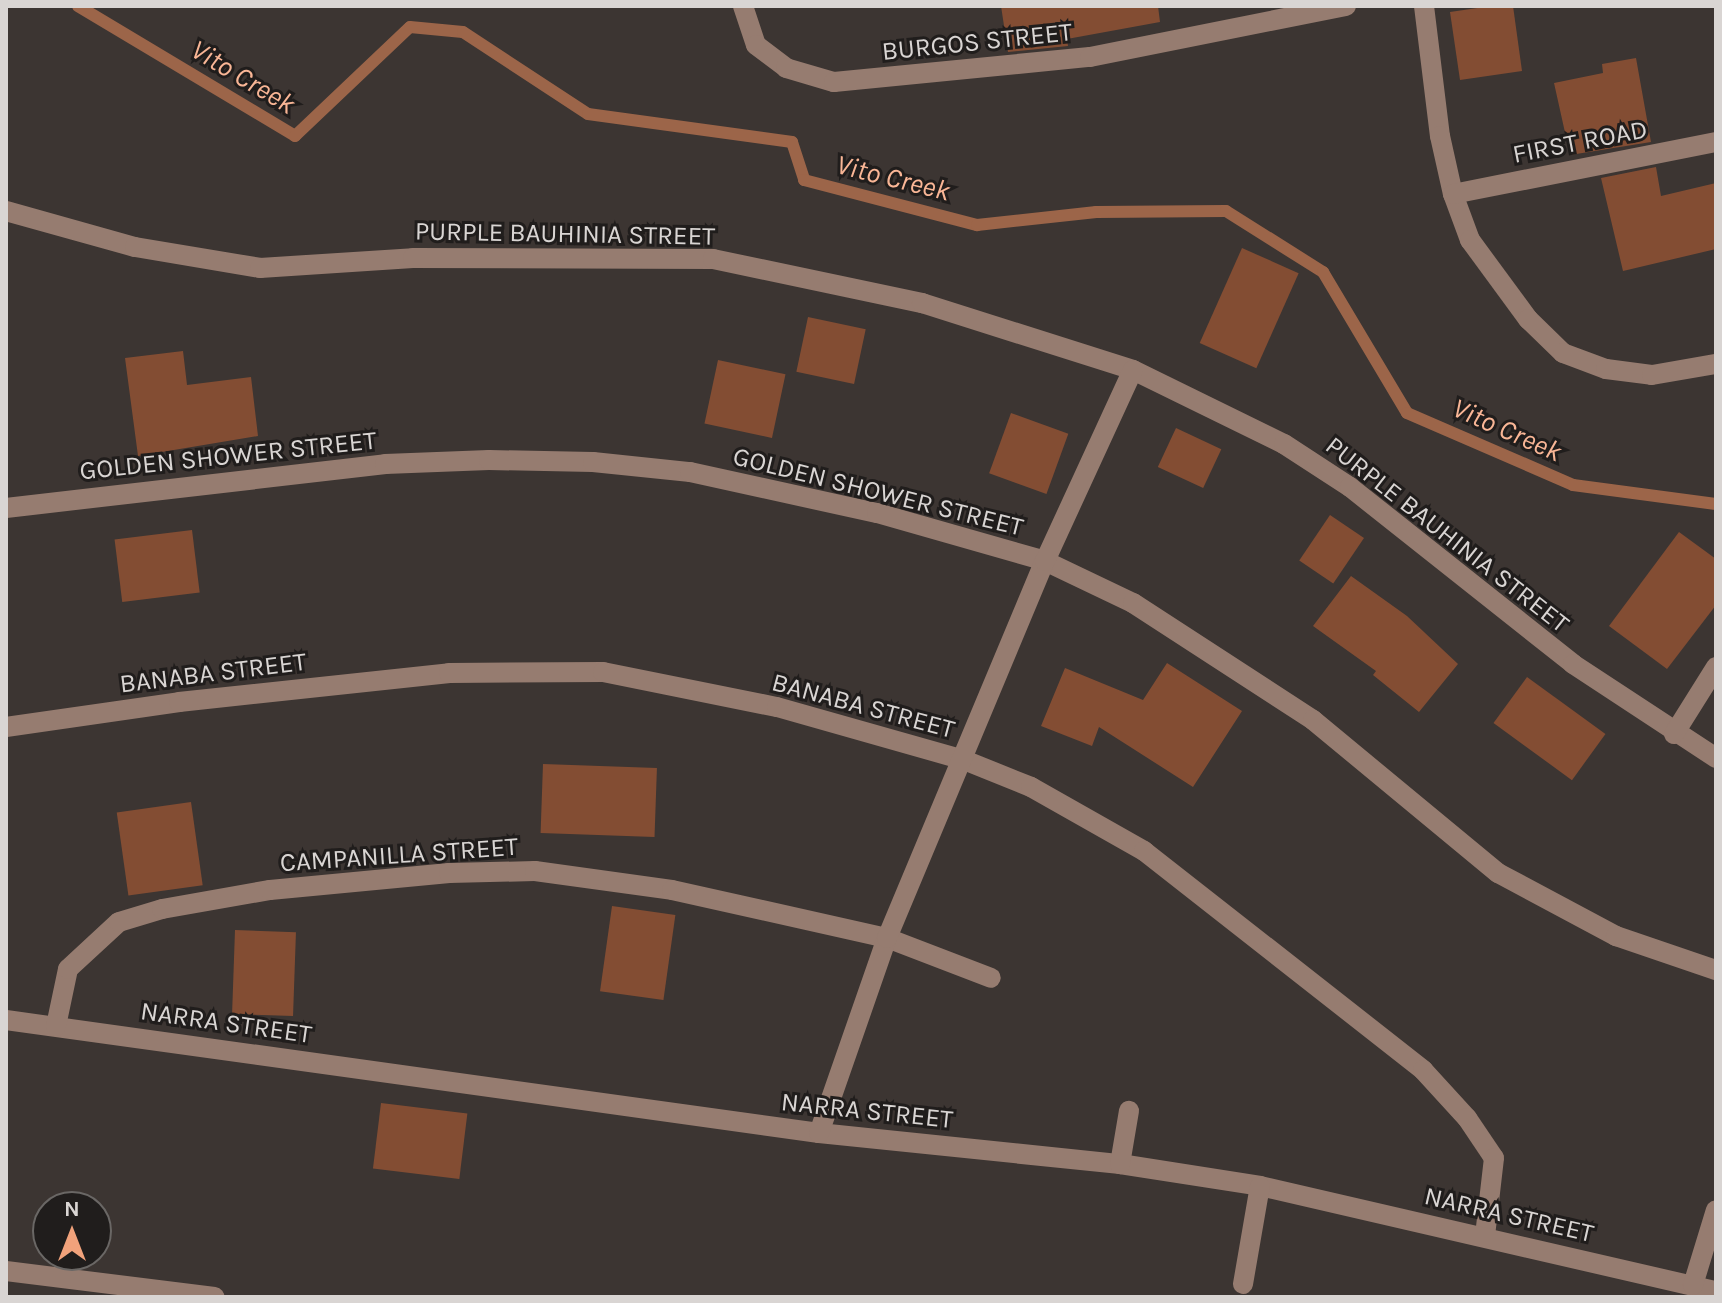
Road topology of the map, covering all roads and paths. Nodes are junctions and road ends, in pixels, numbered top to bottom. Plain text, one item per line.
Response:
1 (743, 6) edge
2 (1346, 6) edge
3 (1424, 6) edge
4 (1716, 142) edge
5 (1453, 194) junction
6 (6, 211) edge
7 (1716, 364) edge
8 (1133, 370) junction
9 (6, 508) edge
10 (1045, 561) junction
11 (1716, 667) edge
12 (6, 727) edge
13 (1674, 734) junction
14 (1716, 758) edge
15 (964, 760) junction
16 (887, 938) junction
17 (1716, 970) edge
18 (991, 978) dead end
19 (6, 1020) edge
20 (56, 1026) junction
21 (1129, 1111) dead end
22 (819, 1133) junction
23 (1120, 1164) junction
24 (1260, 1186) junction
25 (1716, 1210) edge
26 (1485, 1236) junction
27 (6, 1271) edge
28 (1243, 1284) dead end
29 (1693, 1285) junction
30 (1716, 1291) edge
31 (214, 1297) edge

1 - 2 street, BURGOS STREET
3 - 5 street
4 - 5 street, FIRST ROAD
5 - 7 street
6 - 8 street, PURPLE BAUHINIA STREET
8 - 10 street
8 - 13 street, PURPLE BAUHINIA STREET
9 - 10 street, GOLDEN SHOWER STREET
10 - 15 street
10 - 17 street, GOLDEN SHOWER STREET
11 - 13 street
12 - 15 street, BANABA STREET
13 - 14 street, PURPLE BAUHINIA STREET
15 - 16 street
15 - 26 street, BANABA STREET
16 - 18 street, CAMPANILLA STREET
16 - 20 street, CAMPANILLA STREET
16 - 22 street
19 - 20 street, NARRA STREET
20 - 22 street, NARRA STREET
21 - 23 street
22 - 23 street, NARRA STREET
23 - 24 street, NARRA STREET
24 - 26 street, NARRA STREET
24 - 28 street
25 - 29 street
26 - 29 street, NARRA STREET
27 - 31 street
29 - 30 street, NARRA STREET

